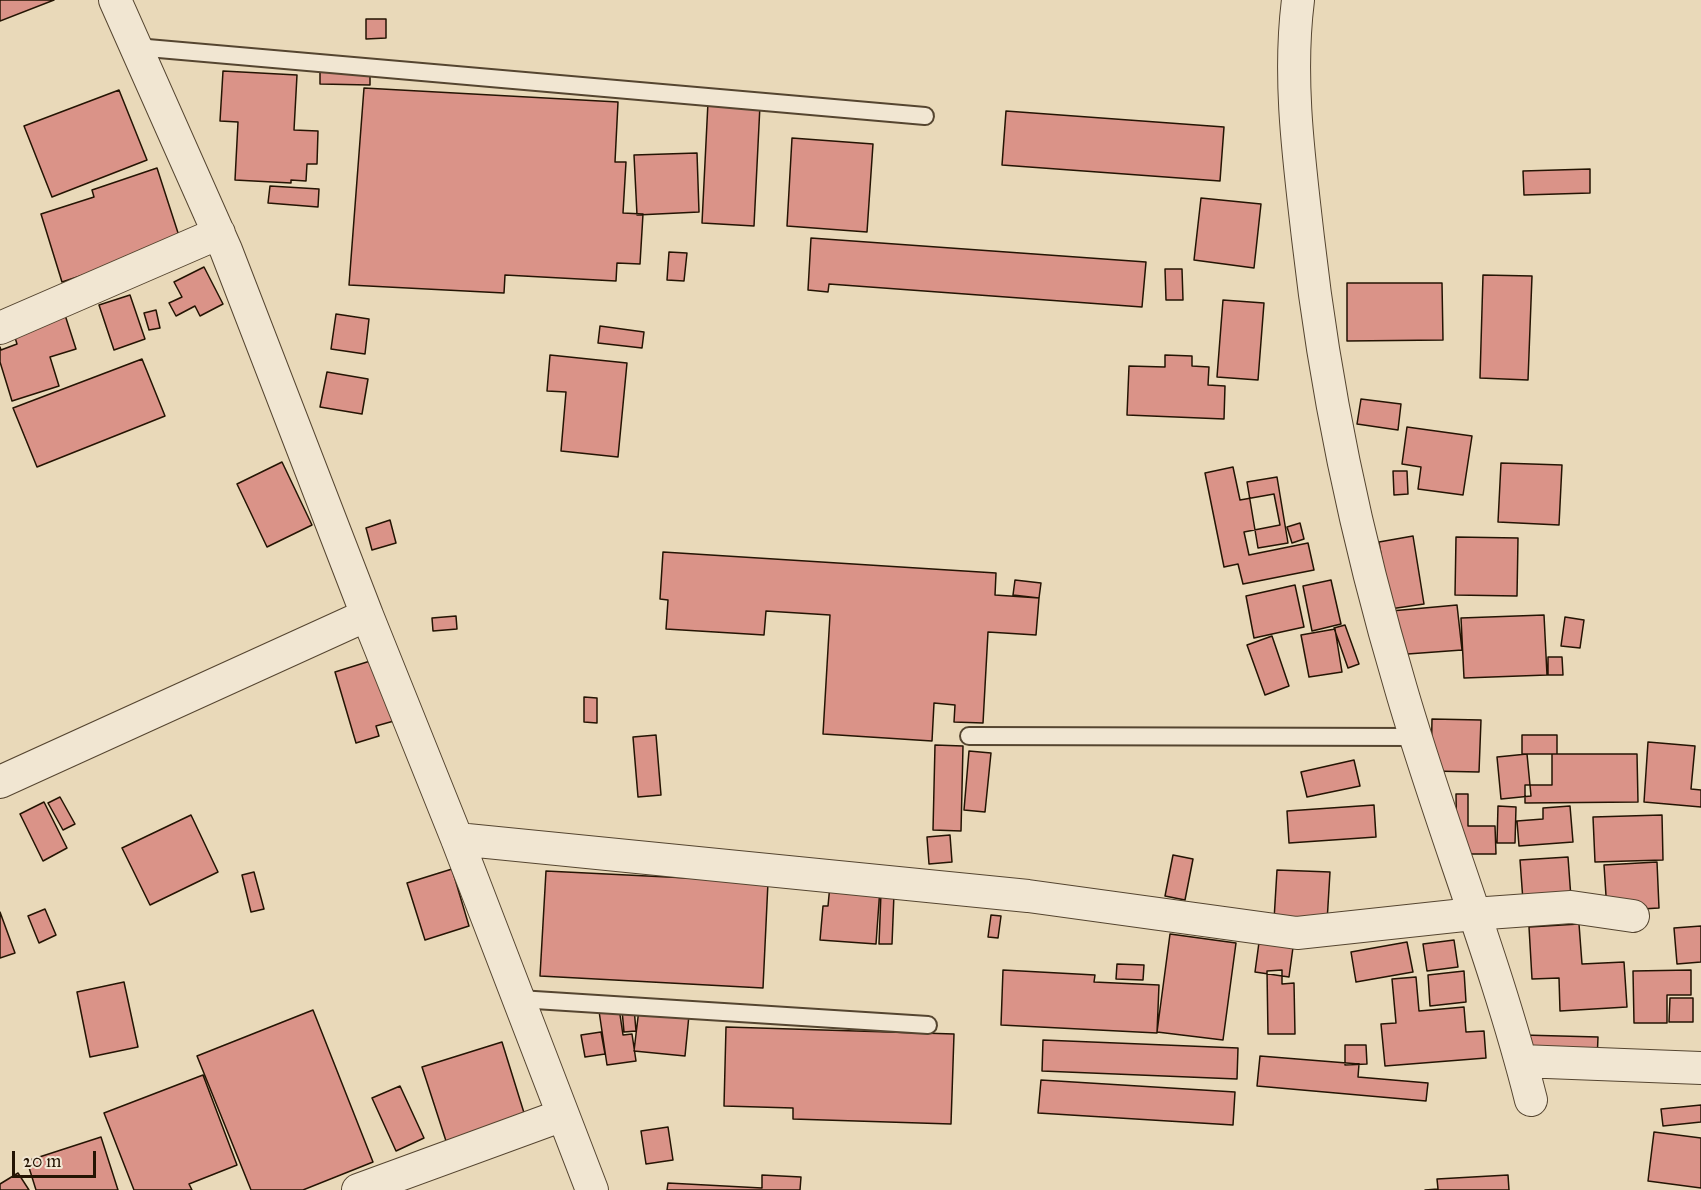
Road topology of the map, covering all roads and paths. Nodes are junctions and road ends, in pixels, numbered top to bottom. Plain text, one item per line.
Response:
1 (115, 0) edge
2 (1298, 0) edge
3 (136, 47) junction
4 (925, 116) dead end
5 (219, 232) junction
6 (0, 328) edge
7 (367, 615) junction
8 (969, 736) dead end
9 (1416, 737) junction
10 (0, 782) edge
11 (457, 839) junction
12 (1473, 914) junction
13 (1634, 916) dead end
14 (519, 999) junction
15 (928, 1025) dead end
16 (1521, 1061) junction
17 (1701, 1068) edge
18 (1531, 1101) dead end
19 (563, 1115) junction
20 (358, 1190) edge
21 (592, 1190) edge

1 - 3 street
2 - 9 street
3 - 4 lane
3 - 5 street
5 - 6 street
5 - 7 street
7 - 10 street
7 - 11 street
8 - 9 lane
9 - 12 street
11 - 12 street
11 - 14 street
12 - 13 street
12 - 16 street
14 - 15 lane
14 - 19 street
16 - 17 street
16 - 18 street
19 - 20 street
19 - 21 street

